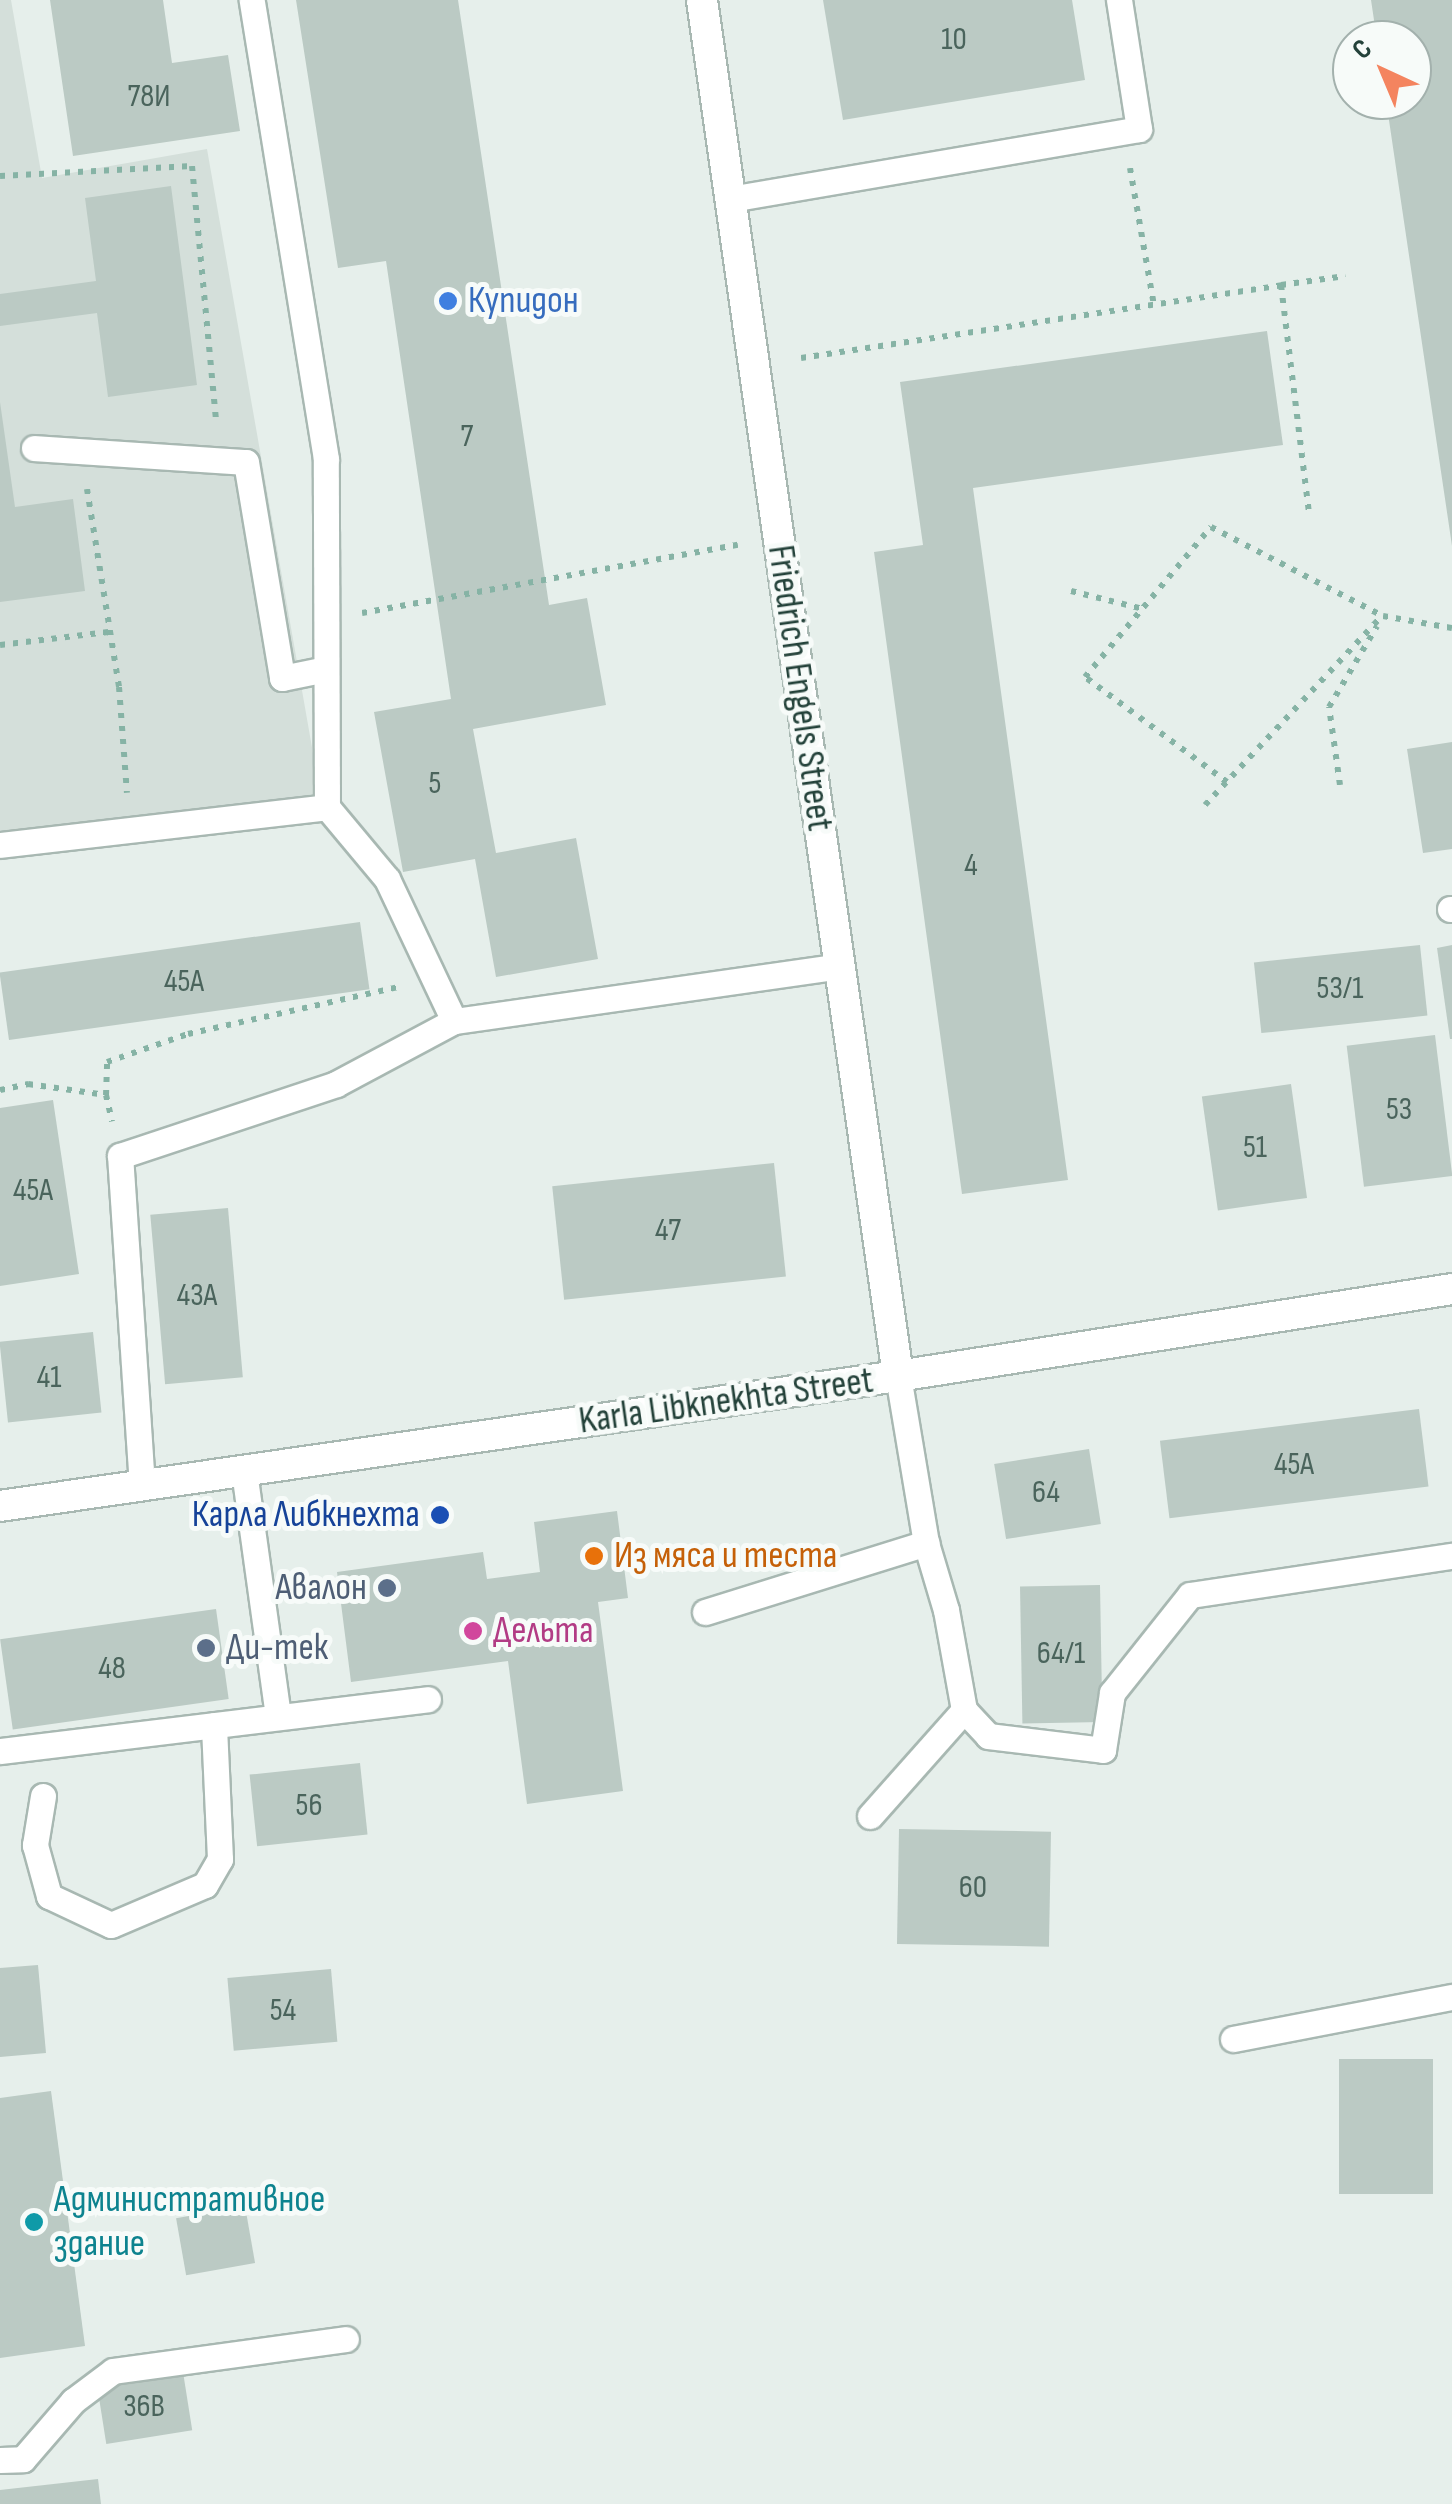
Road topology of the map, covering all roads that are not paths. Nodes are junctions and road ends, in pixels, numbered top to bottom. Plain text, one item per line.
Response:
1 (252, 0) edge
2 (702, 0) edge
3 (1119, 0) edge
4 (730, 199) junction
5 (34, 448) dead end
6 (326, 669) junction
7 (327, 808) junction
8 (0, 845) edge
9 (840, 966) junction
10 (454, 1021) junction
11 (1452, 1290) edge
12 (898, 1376) junction
13 (244, 1471) junction
14 (142, 1486) junction
15 (0, 1506) edge
16 (926, 1543) junction
17 (1452, 1556) edge
18 (704, 1612) dead end
19 (428, 1699) dead end
20 (964, 1710) junction
21 (278, 1717) junction
22 (214, 1725) junction
23 (0, 1751) edge
24 (43, 1796) dead end
25 (870, 1816) dead end
26 (1452, 1997) edge
27 (1232, 2039) dead end
28 (346, 2339) dead end
29 (0, 2460) edge

1 - 6 lane
2 - 4 main road, Friedrich Engels Street
3 - 4 lane
4 - 9 main road, Friedrich Engels Street
5 - 6 lane
6 - 7 lane
7 - 8 lane
7 - 10 lane
9 - 10 lane
9 - 12 main road, Friedrich Engels Street
10 - 14 lane
11 - 12 main road, Karla Libknekhta Street
12 - 13 main road, Karla Libknekhta Street
12 - 16 lane
13 - 14 main road, Karla Libknekhta Street
13 - 21 lane
14 - 15 main road, Karla Libknekhta Street
16 - 18 lane
16 - 20 lane
17 - 20 lane
19 - 21 lane
20 - 25 lane
21 - 22 lane
22 - 23 lane
22 - 24 lane
26 - 27 lane
28 - 29 lane

